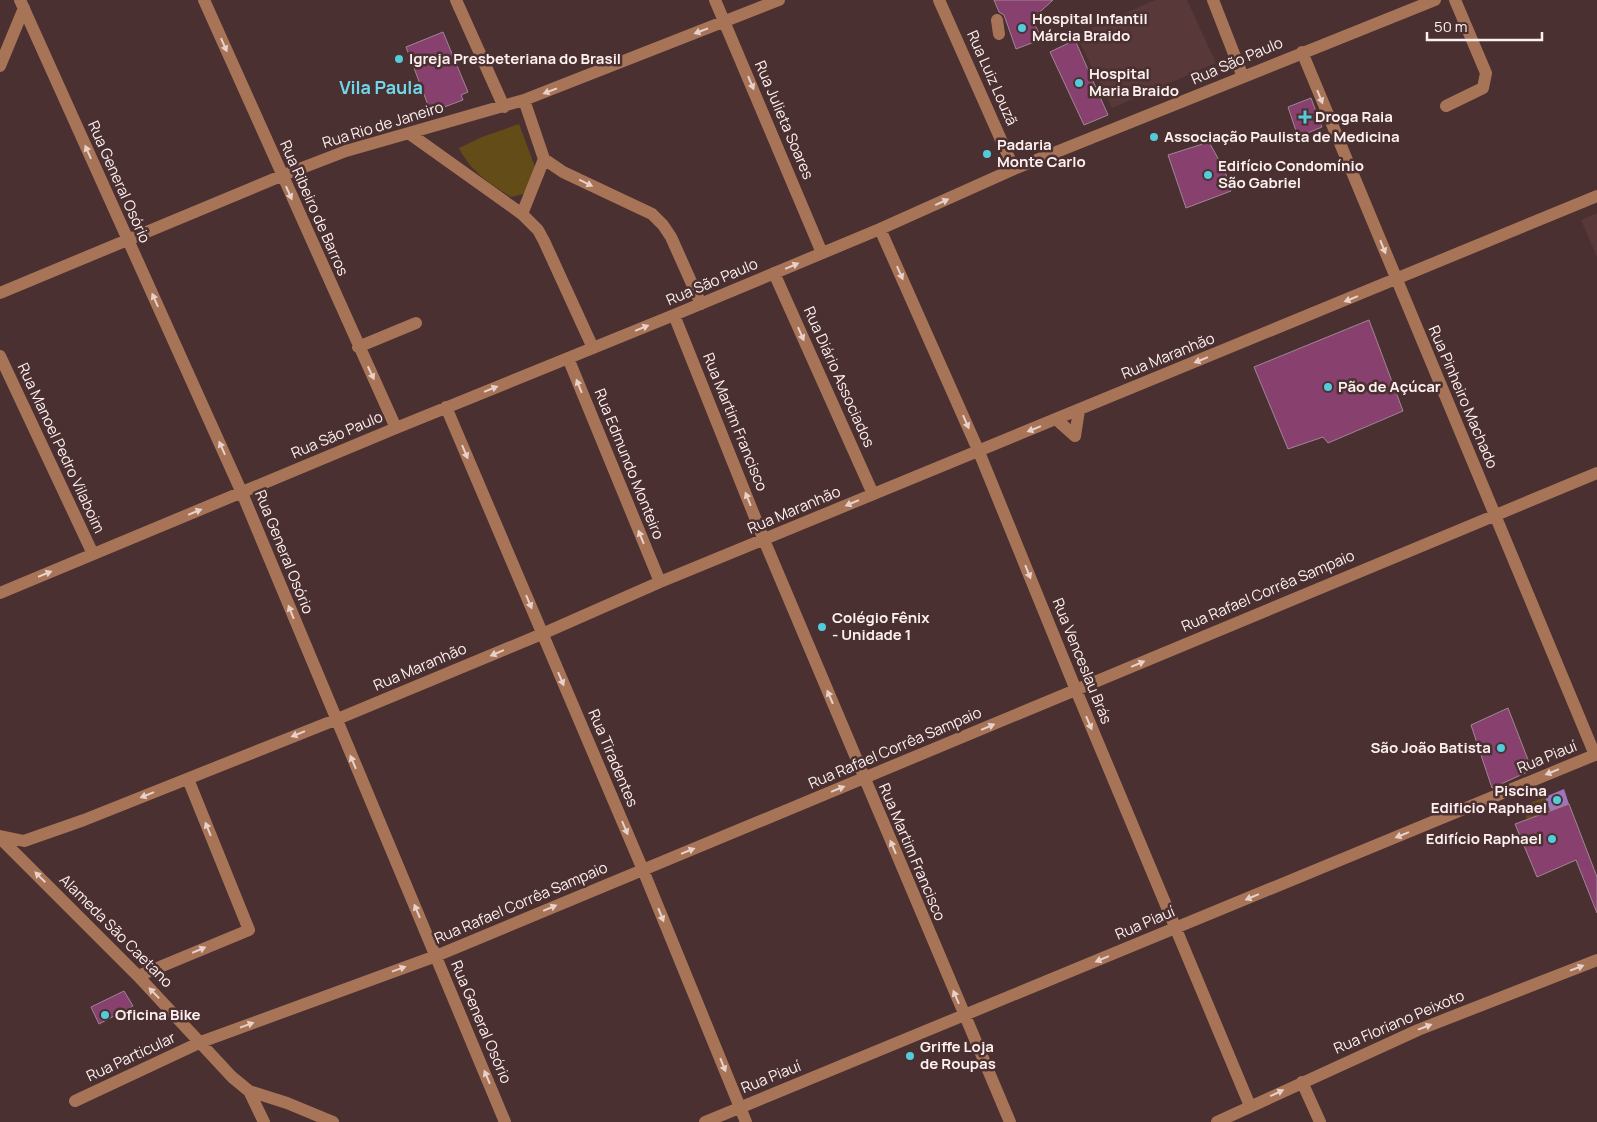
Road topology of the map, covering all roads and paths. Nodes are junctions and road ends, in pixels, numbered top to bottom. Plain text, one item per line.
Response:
1 (204, 0) edge
2 (456, 0) edge
3 (715, 0) edge
4 (779, 0) edge
5 (939, 0) edge
6 (1213, 0) edge
7 (1435, 0) edge
8 (1456, 0) edge
9 (22, 4) edge
10 (998, 20) dead end
11 (725, 22) junction
12 (999, 34) dead end
13 (1302, 52) junction
14 (0, 66) edge
15 (1243, 77) junction
16 (524, 100) junction
17 (1446, 106) dead end
18 (504, 107) junction
19 (410, 134) junction
20 (544, 159) junction
21 (1014, 169) junction
22 (281, 176) junction
23 (1597, 196) edge
24 (522, 214) junction
25 (880, 229) junction
26 (128, 240) junction
27 (822, 253) junction
28 (774, 273) junction
29 (1396, 280) junction
30 (0, 293) edge
31 (701, 304) junction
32 (674, 315) junction
33 (416, 322) dead end
34 (358, 348) junction
35 (593, 348) junction
36 (0, 356) edge
37 (568, 358) junction
38 (446, 407) junction
39 (1079, 410) junction
40 (1056, 420) junction
41 (396, 428) junction
42 (979, 452) junction
43 (1597, 473) edge
44 (242, 493) junction
45 (873, 494) junction
46 (1494, 514) junction
47 (764, 540) junction
48 (93, 554) junction
49 (660, 582) junction
50 (0, 593) edge
51 (542, 634) junction
52 (1076, 690) junction
53 (335, 720) junction
54 (1596, 754) edge
55 (188, 779) junction
56 (864, 779) junction
57 (0, 837) edge
58 (643, 870) junction
59 (1175, 928) junction
60 (436, 956) junction
61 (1597, 960) edge
62 (138, 976) junction
63 (964, 1016) junction
64 (201, 1042) junction
65 (1302, 1082) junction
66 (249, 1091) junction
67 (75, 1100) dead end
68 (1250, 1106) junction
69 (740, 1108) junction
70 (264, 1122) edge
71 (334, 1122) edge
72 (506, 1122) edge
73 (705, 1122) edge
74 (746, 1122) edge
75 (1010, 1122) edge
76 (1217, 1122) edge
77 (1320, 1122) edge

1 -> 22 street, Rua Ribeiro de Barros
2 - 18 street
3 - 11 street, Rua Julieta Soares
4 - 11 street, Rua Rio de Janeiro
5 - 21 street, Rua Luiz Louzã
6 - 15 street
7 - 13 street, Rua São Paulo
8 - 17 street
9 - 14 street
26 -> 9 street, Rua General Osório
10 - 12 street
11 -> 16 street, Rua Rio de Janeiro
11 -> 27 street, Rua Julieta Soares
13 - 15 street, Rua São Paulo
13 -> 29 street, Rua Pinheiro Machado
15 - 21 street, Rua São Paulo
16 - 18 street, Rua Rio de Janeiro
16 - 20 street
18 - 19 street, Rua Rio de Janeiro
19 - 22 street, Rua Rio de Janeiro
19 - 24 street
20 - 24 street
20 -> 31 street
25 -> 21 street, Rua São Paulo
22 - 26 street, Rua Rio de Janeiro
22 -> 34 street, Rua Ribeiro de Barros
23 - 29 street, Rua Maranhão
24 - 35 street
25 - 27 street, Rua São Paulo
25 -> 42 street, Rua Venceslau Brás
26 - 30 street, Rua Rio de Janeiro
44 -> 26 street, Rua General Osório
28 -> 27 street, Rua São Paulo
28 - 31 street, Rua São Paulo
28 -> 45 street, Rua Diário Associados
29 -> 39 street, Rua Maranhão
29 - 46 street, Rua Pinheiro Machado
31 - 32 street, Rua São Paulo
35 -> 32 street, Rua São Paulo
47 -> 32 street, Rua Martim Francisco
33 - 34 street
34 -> 41 street, Rua Ribeiro de Barros
35 - 37 street, Rua São Paulo
36 - 48 street, Rua Manoel Pedro Vilaboim
38 -> 37 street, Rua São Paulo
49 -> 37 street, Rua Edmundo Monteiro
38 - 41 street, Rua São Paulo
38 -> 51 street, Rua Tiradentes
39 - 40 street, Rua Maranhão
39 - 40 street
40 -> 42 street, Rua Maranhão
41 - 44 street, Rua São Paulo
42 - 45 street, Rua Maranhão
42 -> 52 street, Rua Venceslau Brás
43 - 46 street, Rua Rafael Corrêa Sampaio
48 -> 44 street, Rua São Paulo
53 -> 44 street, Rua General Osório
45 -> 47 street, Rua Maranhão
52 -> 46 street, Rua Rafael Corrêa Sampaio
46 - 54 street, Rua Pinheiro Machado
47 - 49 street, Rua Maranhão
56 -> 47 street, Rua Martim Francisco
50 -> 48 street, Rua São Paulo
49 - 51 street, Rua Maranhão
51 -> 53 street, Rua Maranhão
51 -> 58 street, Rua Tiradentes
56 -> 52 street, Rua Rafael Corrêa Sampaio
52 -> 59 street, Rua Venceslau Brás
53 -> 55 street, Rua Maranhão
60 -> 53 street, Rua General Osório
54 -> 59 street, Rua Piauí
55 -> 57 street, Rua Maranhão
62 -> 55 street
58 -> 56 street, Rua Rafael Corrêa Sampaio
63 -> 56 street, Rua Martim Francisco
62 -> 57 street, Alameda São Caetano
60 -> 58 street, Rua Rafael Corrêa Sampaio
58 -> 69 street, Rua Tiradentes
59 -> 63 street, Rua Piauí
59 - 68 street, Rua Venceslau Brás
64 -> 60 street, Rua Rafael Corrêa Sampaio
72 -> 60 street, Rua General Osório
65 -> 61 street, Rua Floriano Peixoto
64 -> 62 street, Alameda São Caetano
63 - 69 street, Rua Piauí
63 - 75 street, Rua Martim Francisco
64 - 66 street, Alameda São Caetano
64 - 67 street, Rua Particular
68 -> 65 street, Rua Floriano Peixoto
65 - 77 street
66 - 70 street
66 - 71 street, Alameda São Caetano
68 - 76 street, Rua Floriano Peixoto
69 - 73 street, Rua Piauí
69 - 74 street, Rua Tiradentes

